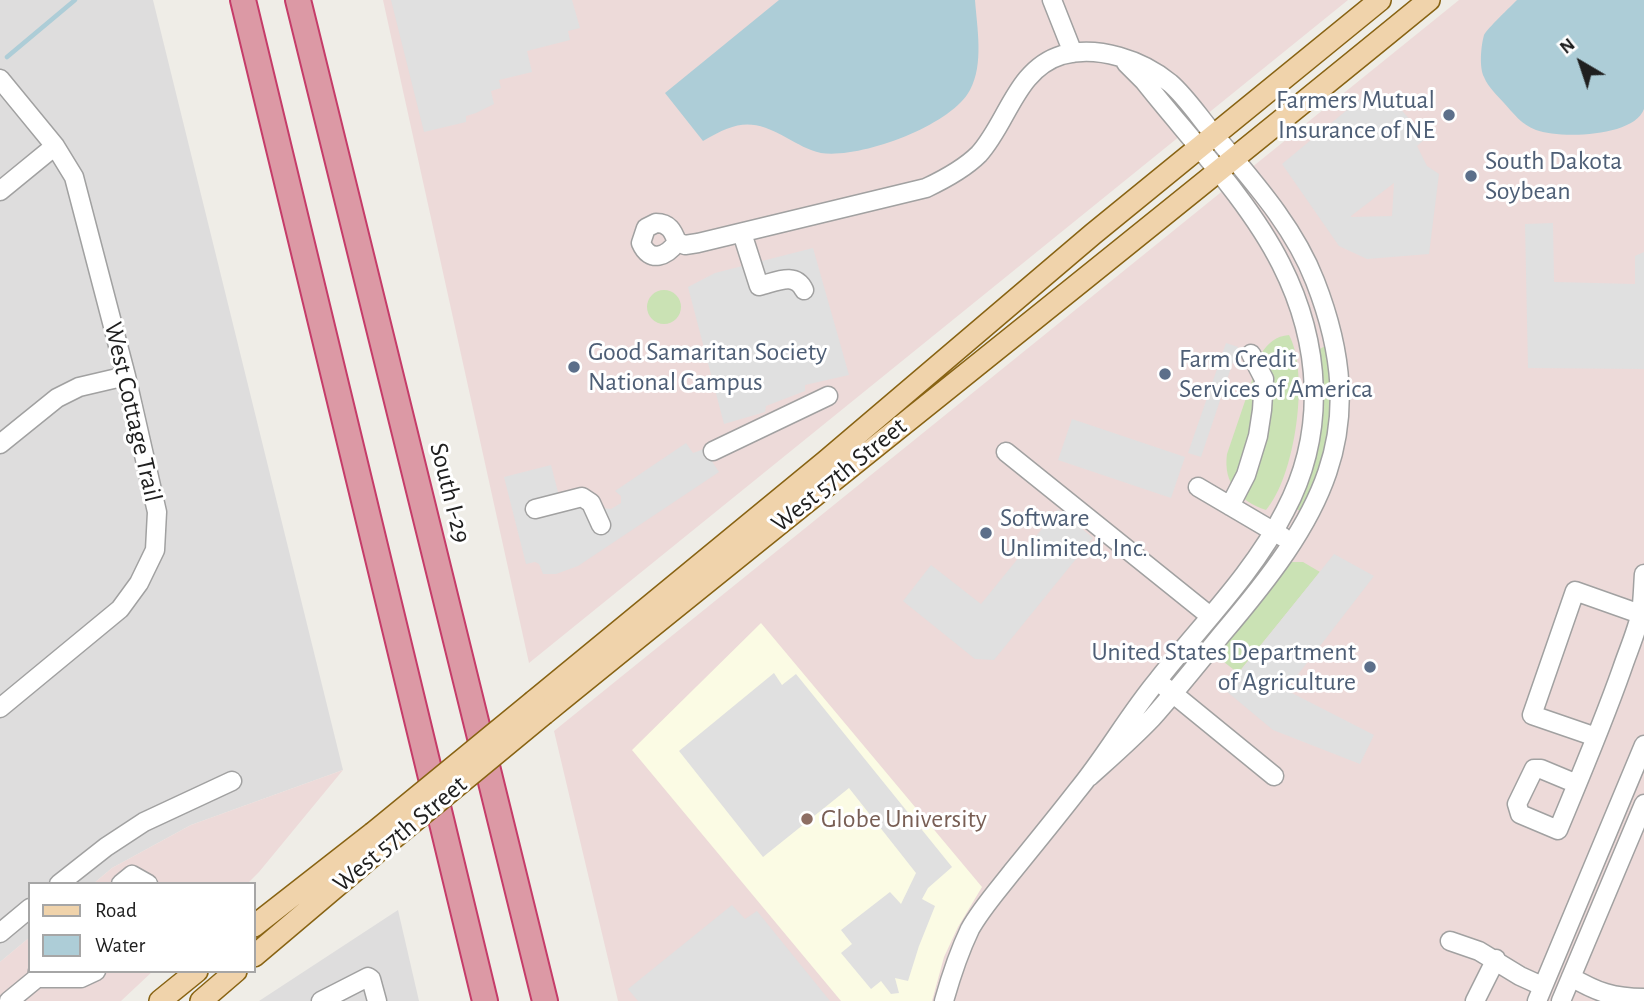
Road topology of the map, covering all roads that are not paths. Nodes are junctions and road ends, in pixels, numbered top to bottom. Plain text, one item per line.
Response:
1 (243, 0) edge
2 (298, 0) edge
3 (1052, 0) edge
4 (1380, 0) edge
5 (1429, 0) edge
6 (1073, 53) junction
7 (0, 79) edge
8 (1206, 142) junction
9 (55, 146) junction
10 (1235, 159) junction
11 (1218, 173) junction
12 (0, 191) edge
13 (742, 233) junction
14 (677, 242) dead end
15 (804, 290) dead end
16 (1251, 354) dead end
17 (126, 376) junction
18 (828, 396) dead end
19 (0, 444) edge
20 (713, 451) dead end
21 (1006, 452) dead end
22 (1198, 487) dead end
23 (1230, 506) junction
24 (536, 509) dead end
25 (601, 525) dead end
26 (1273, 531) junction
27 (1293, 543) junction
28 (1644, 574) edge
29 (1640, 614) junction
30 (1210, 616) junction
31 (1157, 681) junction
32 (1172, 693) junction
33 (0, 708) edge
34 (539, 708) junction
35 (1596, 737) junction
36 (1644, 745) edge
37 (1274, 776) dead end
38 (1089, 777) junction
39 (232, 781) dead end
40 (1577, 784) dead end
41 (1644, 804) edge
42 (379, 840) junction
43 (62, 882) edge
44 (123, 882) edge
45 (144, 882) edge
46 (28, 910) edge
47 (256, 925) edge
48 (0, 933) edge
49 (1450, 941) dead end
50 (256, 954) edge
51 (1496, 959) junction
52 (91, 973) edge
53 (195, 973) edge
54 (234, 973) edge
55 (37, 975) edge
56 (1571, 977) junction
57 (1539, 993) edge
58 (1644, 998) edge
59 (9, 1001) edge
60 (160, 1001) edge
61 (201, 1001) edge
62 (321, 1001) edge
63 (377, 1001) edge
64 (485, 1001) edge
65 (545, 1001) edge
66 (944, 1001) edge
67 (1475, 1001) edge
68 (1561, 1001) edge

1 - 64 highway
2 - 65 highway, South I-29
3 - 6 street
4 - 8 main road, West 57th Street
5 - 10 main road, West 57th Street
6 - 8 street
6 - 13 street
7 - 9 street, West Cottage Trail
8 - 10 street
8 - 11 street
8 - 34 main road, West 57th Street
9 - 12 street
9 - 17 street, West Cottage Trail
10 - 11 main road, West 57th Street
10 - 27 street
11 - 26 street
11 - 34 main road, West 57th Street
13 - 14 street
13 - 15 street
16 - 23 street
17 - 19 street
17 - 33 street, West Cottage Trail
18 - 20 street
21 - 30 street
22 - 23 street
23 - 26 street
24 - 25 street
26 - 27 street
26 - 30 street
27 - 32 street
28 - 29 street
29 - 35 street
29 - 35 street
30 - 31 street
31 - 32 street
31 - 38 street
32 - 37 street
32 - 38 street
34 - 42 main road, West 57th Street, bridge
35 - 40 street
36 - 57 street
38 - 66 street
39 - 43 street
41 - 56 street
42 - 47 main road, West 57th Street
42 - 50 main road, West 57th Street
44 - 45 street
46 - 48 street
49 - 51 street
51 - 57 street
51 - 67 street
52 - 55 street
53 - 60 main road
54 - 61 main road
55 - 59 street
56 - 58 street
56 - 68 street
62 - 63 street

